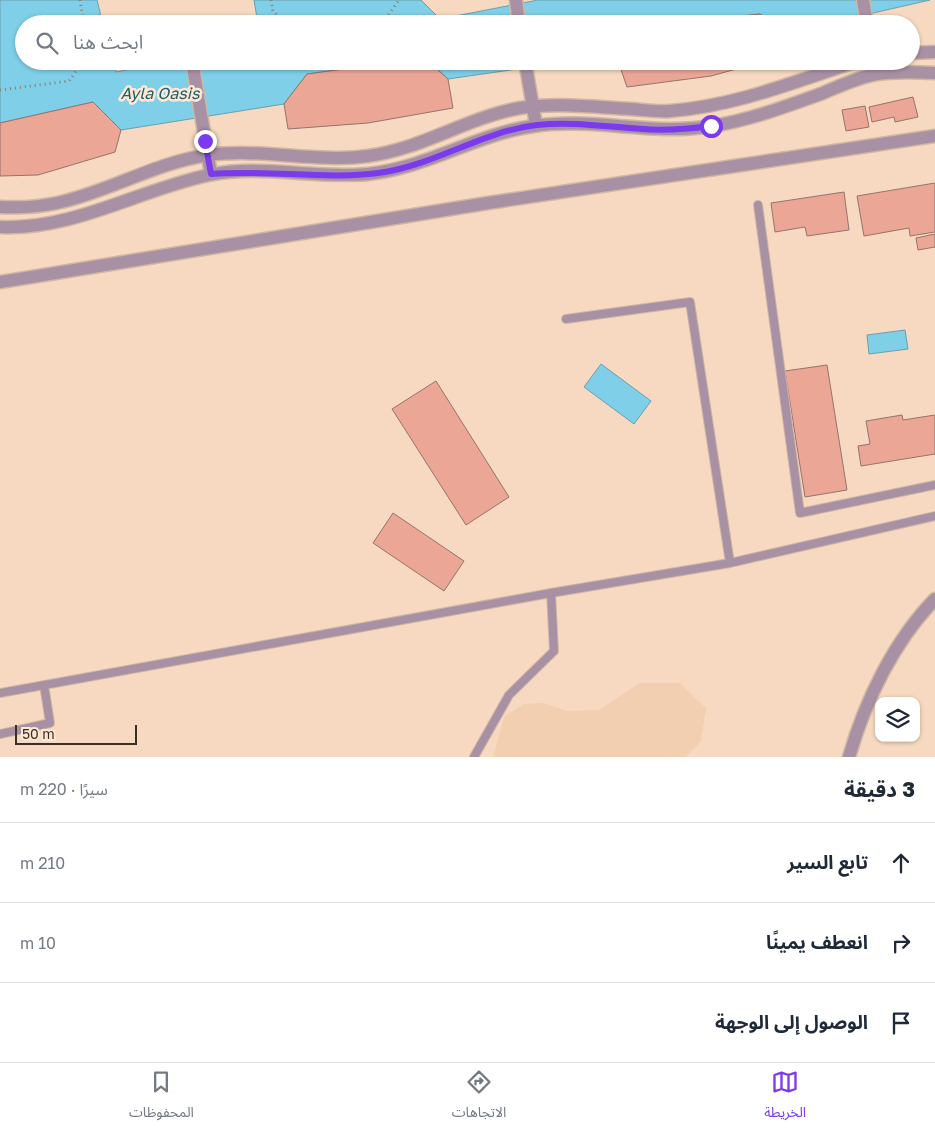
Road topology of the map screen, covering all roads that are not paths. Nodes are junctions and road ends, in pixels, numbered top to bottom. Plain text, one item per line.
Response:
1 (516, 0) edge
2 (863, 0) edge
3 (518, 15) edge
4 (866, 15) edge
5 (935, 52) edge
6 (920, 53) edge
7 (193, 70) edge
8 (526, 70) edge
9 (832, 70) edge
10 (869, 70) edge
11 (898, 70) edge
12 (935, 73) edge
13 (532, 107) junction
14 (536, 125) junction
15 (935, 136) edge
16 (207, 156) junction
17 (211, 174) junction
18 (758, 205) dead end
19 (0, 207) edge
20 (0, 227) edge
21 (0, 282) edge
22 (566, 319) dead end
23 (935, 485) edge
24 (935, 516) edge
25 (730, 563) junction
26 (551, 593) junction
27 (935, 599) edge
28 (44, 685) junction
29 (0, 693) edge
30 (0, 734) edge
31 (474, 757) edge
32 (849, 757) edge

1 - 3 street
2 - 4 street
5 - 6 street
7 - 16 street
8 - 13 street
9 - 13 street
10 - 14 street
11 - 12 street
13 - 14 street
13 - 16 street
14 - 17 street
15 - 21 street
16 - 17 street
16 - 19 street
17 - 20 street
18 - 23 lane
22 - 25 lane
24 - 25 lane
25 - 26 lane
26 - 28 lane
26 - 31 lane
27 - 32 street
28 - 29 lane
28 - 30 lane

